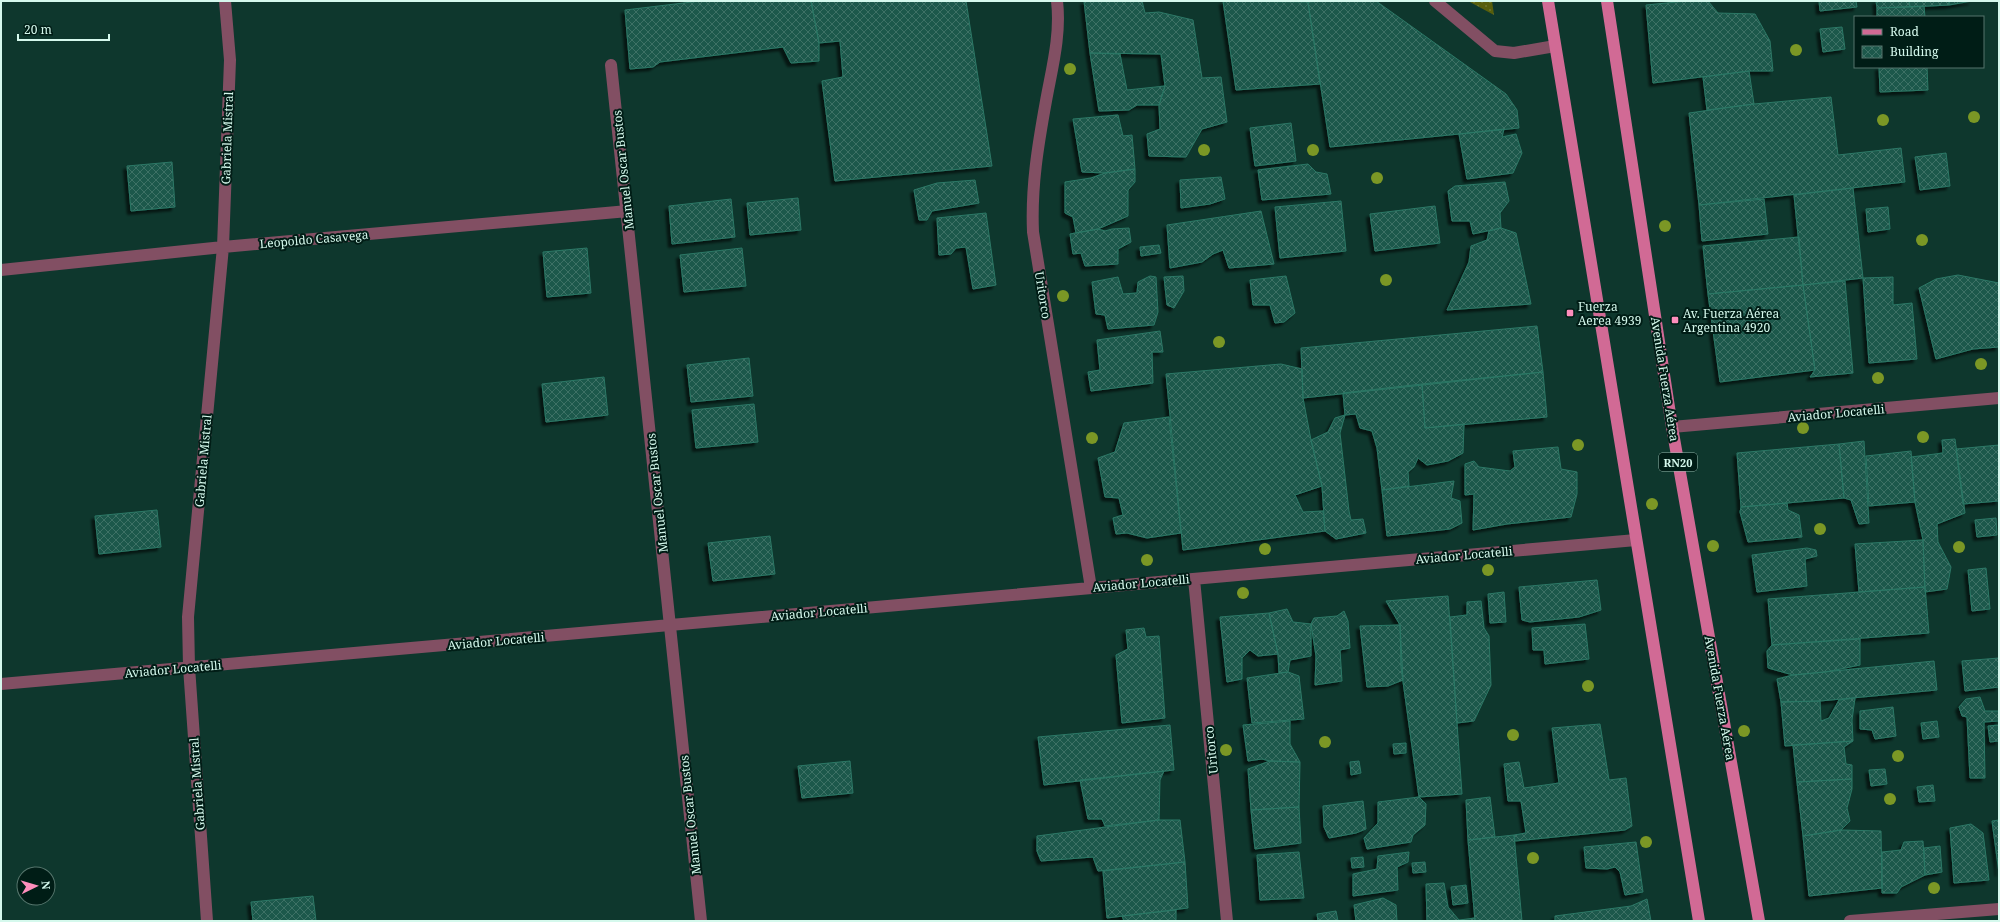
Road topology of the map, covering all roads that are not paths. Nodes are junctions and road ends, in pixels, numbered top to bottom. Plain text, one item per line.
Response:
1 (225, 1) edge
2 (1057, 1) edge
3 (1435, 1) edge
4 (1548, 1) edge
5 (1607, 1) edge
6 (1555, 46) junction
7 (611, 65) dead end
8 (628, 211) junction
9 (223, 247) junction
10 (1, 270) edge
11 (1999, 398) edge
12 (1672, 427) junction
13 (1636, 540) junction
14 (1194, 579) junction
15 (1091, 588) junction
16 (670, 625) junction
17 (189, 668) junction
18 (1, 684) edge
19 (1999, 909) edge
20 (207, 921) edge
21 (701, 921) edge
22 (1228, 921) edge
23 (1699, 921) edge
24 (1759, 921) edge
25 (1850, 921) edge

1 - 9 street, Gabriela Mistral
2 - 15 street, Uritorco
3 - 6 street
4 - 6 main road
5 - 12 main road, Avenida Fuerza Aérea / RN20
6 - 13 main road
7 - 8 street, Manuel Oscar Bustos
8 - 9 street, Leopoldo Casavega
8 - 16 street, Manuel Oscar Bustos
9 - 10 street, Leopoldo Casavega
9 - 17 street, Gabriela Mistral
11 - 12 street, Aviador Locatelli
12 - 24 main road, Avenida Fuerza Aérea / RN20
13 - 14 street, Aviador Locatelli
13 - 23 main road
14 - 15 street, Aviador Locatelli
14 - 22 street, Uritorco
15 - 16 street, Aviador Locatelli
16 - 17 street, Aviador Locatelli
16 - 21 street, Manuel Oscar Bustos
17 - 18 street, Aviador Locatelli
17 - 20 street, Gabriela Mistral
19 - 25 street

